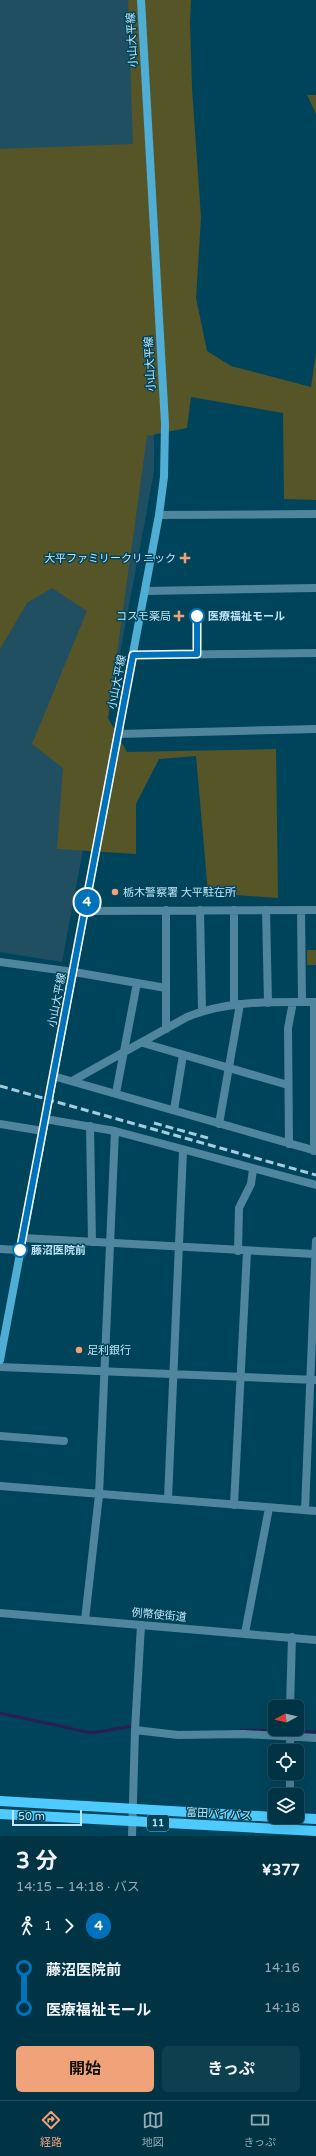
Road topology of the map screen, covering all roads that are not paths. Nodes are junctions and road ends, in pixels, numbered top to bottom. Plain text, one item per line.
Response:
1 (141, 0) edge
2 (316, 514) edge
3 (159, 515) junction
4 (316, 588) edge
5 (145, 592) junction
6 (316, 653) edge
7 (133, 655) junction
8 (316, 729) edge
9 (118, 734) junction
10 (166, 910) junction
11 (200, 910) junction
12 (234, 910) junction
13 (266, 910) junction
14 (301, 910) junction
15 (316, 910) edge
16 (85, 911) junction
17 (0, 962) edge
18 (74, 972) junction
19 (137, 984) junction
20 (166, 988) junction
21 (293, 1002) junction
22 (302, 1002) junction
23 (315, 1002) edge
24 (268, 1003) junction
25 (237, 1004) junction
26 (202, 1011) junction
27 (166, 1029) junction
28 (142, 1043) junction
29 (124, 1053) junction
30 (183, 1055) junction
31 (229, 1069) junction
32 (53, 1076) junction
33 (72, 1081) junction
34 (288, 1085) junction
35 (116, 1093) junction
36 (174, 1110) junction
37 (45, 1119) junction
38 (0, 1124) edge
39 (218, 1124) junction
40 (90, 1126) junction
41 (43, 1131) junction
42 (115, 1131) junction
43 (289, 1144) junction
44 (183, 1151) junction
45 (315, 1151) edge
46 (253, 1169) junction
47 (316, 1185) edge
48 (23, 1238) junction
49 (316, 1241) edge
50 (92, 1242) junction
51 (110, 1243) junction
52 (179, 1247) junction
53 (0, 1249) edge
54 (20, 1250) junction
55 (238, 1251) junction
56 (247, 1252) junction
57 (315, 1254) edge
58 (315, 1291) edge
59 (0, 1360) edge
60 (0, 1367) edge
61 (105, 1372) junction
62 (174, 1375) junction
63 (241, 1377) junction
64 (313, 1380) edge
65 (0, 1436) edge
66 (64, 1441) dead end
67 (0, 1486) edge
68 (99, 1494) junction
69 (168, 1499) junction
70 (234, 1505) junction
71 (269, 1508) junction
72 (305, 1510) junction
73 (316, 1511) edge
74 (0, 1613) edge
75 (84, 1620) junction
76 (141, 1625) junction
77 (245, 1633) junction
78 (292, 1637) junction
79 (316, 1640) edge
80 (290, 1700) edge
81 (135, 1730) junction
82 (268, 1733) edge
83 (304, 1735) edge
84 (316, 1738) edge
85 (0, 1801) edge
86 (133, 1809) junction
87 (0, 1814) edge
88 (268, 1817) edge
89 (304, 1818) edge
90 (316, 1819) edge
91 (132, 1821) junction
92 (316, 1832) edge
93 (132, 1836) edge

1 - 3 main road, 小山大平線
2 - 3 street
3 - 5 main road, 小山大平線
4 - 5 street
5 - 7 main road, 小山大平線
6 - 7 street
7 - 9 main road, 小山大平線
8 - 9 street
9 - 16 main road, 小山大平線
10 - 11 street
10 - 16 street
10 - 20 street
11 - 12 street
11 - 26 street
12 - 13 street
12 - 25 street
13 - 14 street
13 - 24 street
14 - 15 street
14 - 22 street
16 - 18 main road, 小山大平線
17 - 18 street
18 - 19 street
18 - 32 main road, 小山大平線
19 - 20 street
19 - 29 street
20 - 27 street
21 - 22 street
21 - 24 street
21 - 34 street
22 - 23 street
23 - 45 street
24 - 25 street
25 - 26 street
25 - 31 street
26 - 27 street
27 - 28 street
28 - 29 street
28 - 30 street
29 - 33 street
29 - 35 street
30 - 31 street
30 - 36 street
31 - 34 street
31 - 39 street
32 - 33 street
32 - 37 main road, 小山大平線
33 - 35 street
34 - 43 street
35 - 36 street
36 - 39 street
37 - 40 street
37 - 41 main road, 小山大平線
38 - 41 street
39 - 43 street
40 - 42 street
40 - 50 street
41 - 48 main road, 小山大平線
42 - 44 street
42 - 51 street
43 - 45 street
44 - 46 street
44 - 52 street
46 - 47 street
46 - 55 street
48 - 50 street
48 - 54 main road, 小山大平線
49 - 57 street
50 - 51 street
51 - 52 street
51 - 61 street
52 - 55 street
52 - 62 street
53 - 54 street
54 - 59 main road, 小山大平線
55 - 56 street
56 - 57 street
56 - 63 street
57 - 58 street
58 - 64 street
60 - 61 street
61 - 62 street
61 - 68 street
62 - 63 street
62 - 69 street
63 - 64 street
63 - 70 street
64 - 72 street
65 - 66 street
67 - 68 street
68 - 69 street
68 - 75 street
69 - 70 street
70 - 71 street
71 - 72 street
71 - 77 street
72 - 73 street
74 - 75 street, 例幣使街道
75 - 76 street, 例幣使街道
76 - 77 street, 例幣使街道
76 - 81 street
77 - 78 street, 例幣使街道
78 - 79 street, 例幣使街道
78 - 80 street
81 - 82 street
81 - 86 street
83 - 84 street
85 - 86 main road, 富田バイパス / 11
86 - 88 main road, 富田バイパス / 11
86 - 91 street
87 - 91 main road, 富田バイパス / 11
89 - 90 main road, 富田バイパス / 11
91 - 92 main road, 富田バイパス / 11
91 - 93 street

